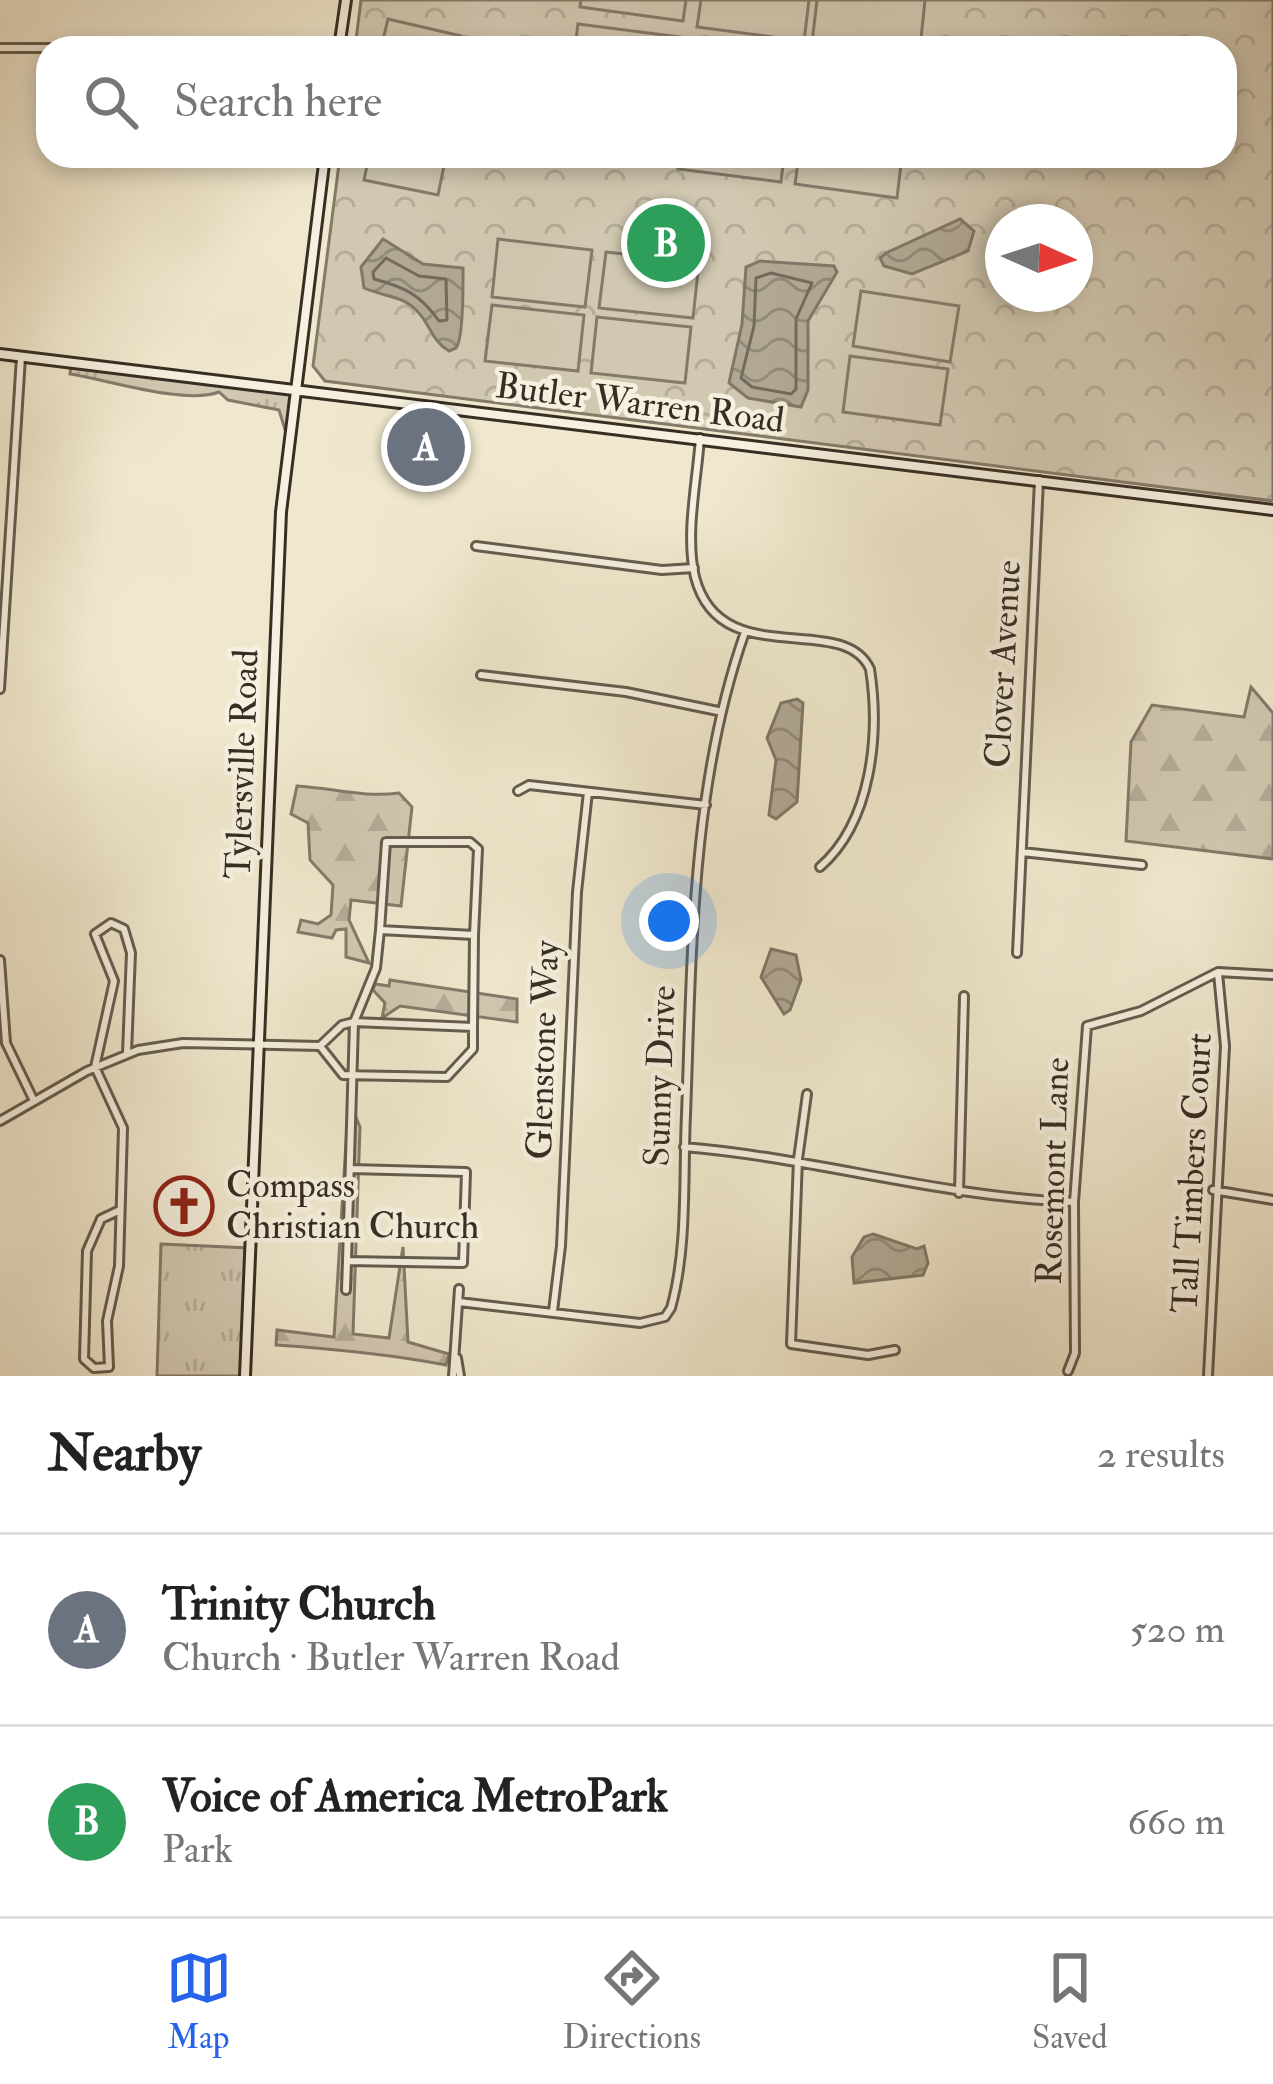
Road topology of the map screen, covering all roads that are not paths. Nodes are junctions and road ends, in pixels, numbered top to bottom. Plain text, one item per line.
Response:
1 (346, 0) edge
2 (341, 36) edge
3 (0, 48) edge
4 (36, 48) edge
5 (323, 168) edge
6 (0, 354) edge
7 (21, 356) junction
8 (293, 389) junction
9 (700, 438) junction
10 (1039, 480) junction
11 (1273, 510) edge
12 (476, 546) dead end
13 (694, 568) junction
14 (2, 623) edge
15 (745, 632) junction
16 (481, 675) dead end
17 (0, 688) edge
18 (718, 711) junction
19 (518, 791) dead end
20 (588, 792) junction
21 (706, 806) junction
22 (1022, 851) junction
23 (1142, 865) dead end
24 (820, 867) dead end
25 (380, 930) junction
26 (474, 935) junction
27 (1017, 953) dead end
28 (0, 960) edge
29 (1218, 972) junction
30 (1273, 975) edge
31 (964, 996) dead end
32 (355, 1022) junction
33 (473, 1027) junction
34 (257, 1044) junction
35 (320, 1046) junction
36 (127, 1053) junction
37 (95, 1067) junction
38 (354, 1077) junction
39 (807, 1094) dead end
40 (34, 1101) junction
41 (0, 1121) edge
42 (684, 1147) junction
43 (798, 1159) junction
44 (351, 1168) junction
45 (1214, 1190) junction
46 (959, 1193) junction
47 (1273, 1200) edge
48 (1073, 1202) junction
49 (120, 1210) junction
50 (347, 1261) junction
51 (459, 1289) dead end
52 (346, 1290) dead end
53 (459, 1302) junction
54 (553, 1311) junction
55 (895, 1350) dead end
56 (109, 1371) edge
57 (1068, 1371) dead end
58 (244, 1376) edge
59 (456, 1376) edge
60 (1208, 1376) edge

1 - 2 main road
3 - 4 street
5 - 8 main road, Tylersville Road
6 - 7 main road, Butler Warren Road
7 - 8 main road, Butler Warren Road
7 - 14 street
8 - 9 main road, Butler Warren Road
8 - 34 main road, Tylersville Road
9 - 10 main road, Butler Warren Road
9 - 13 street
10 - 11 main road, Butler Warren Road
10 - 22 street, Clover Avenue
12 - 13 street
13 - 15 street
14 - 17 street
15 - 18 street, Sunny Drive
15 - 24 street
16 - 18 street
18 - 21 street, Sunny Drive
19 - 20 street
20 - 21 street
20 - 54 street, Glenstone Way
21 - 42 street, Sunny Drive
22 - 23 street
22 - 27 street, Clover Avenue
25 - 26 street
25 - 26 street
25 - 32 street
26 - 33 street
28 - 40 street
29 - 30 street, Rosemont Lane
29 - 45 street, Tall Timbers Court
29 - 48 street, Rosemont Lane
31 - 46 street
32 - 33 street
32 - 35 street
32 - 38 street
33 - 38 street
34 - 35 street
34 - 36 street
34 - 58 main road, Tylersville Road
35 - 38 street
36 - 37 street
36 - 37 street
37 - 40 street
37 - 49 street
38 - 44 street
39 - 43 street
40 - 41 street
42 - 43 street
42 - 54 street, Sunny Drive
43 - 46 street
43 - 55 street
44 - 50 street
44 - 50 street
45 - 47 street
45 - 60 street, Tall Timbers Court
46 - 48 street
48 - 57 street, Rosemont Lane
49 - 56 street
49 - 56 street
50 - 52 street
51 - 53 street
53 - 54 street, Sunny Drive
53 - 59 street

